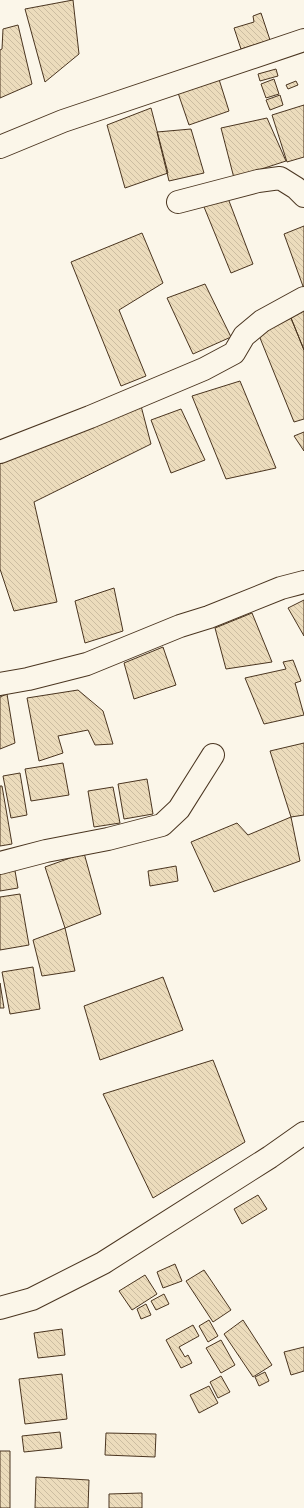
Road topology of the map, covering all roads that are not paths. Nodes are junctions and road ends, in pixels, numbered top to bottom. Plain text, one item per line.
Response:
1 (304, 40) edge
2 (0, 147) edge
3 (304, 196) edge
4 (178, 202) dead end
5 (304, 298) edge
6 (0, 452) edge
7 (304, 582) edge
8 (0, 684) edge
9 (213, 755) dead end
10 (0, 863) edge
11 (304, 1133) edge
12 (0, 1308) edge

1 - 2 street
3 - 4 street
5 - 6 street
7 - 8 street
9 - 10 street
11 - 12 street

